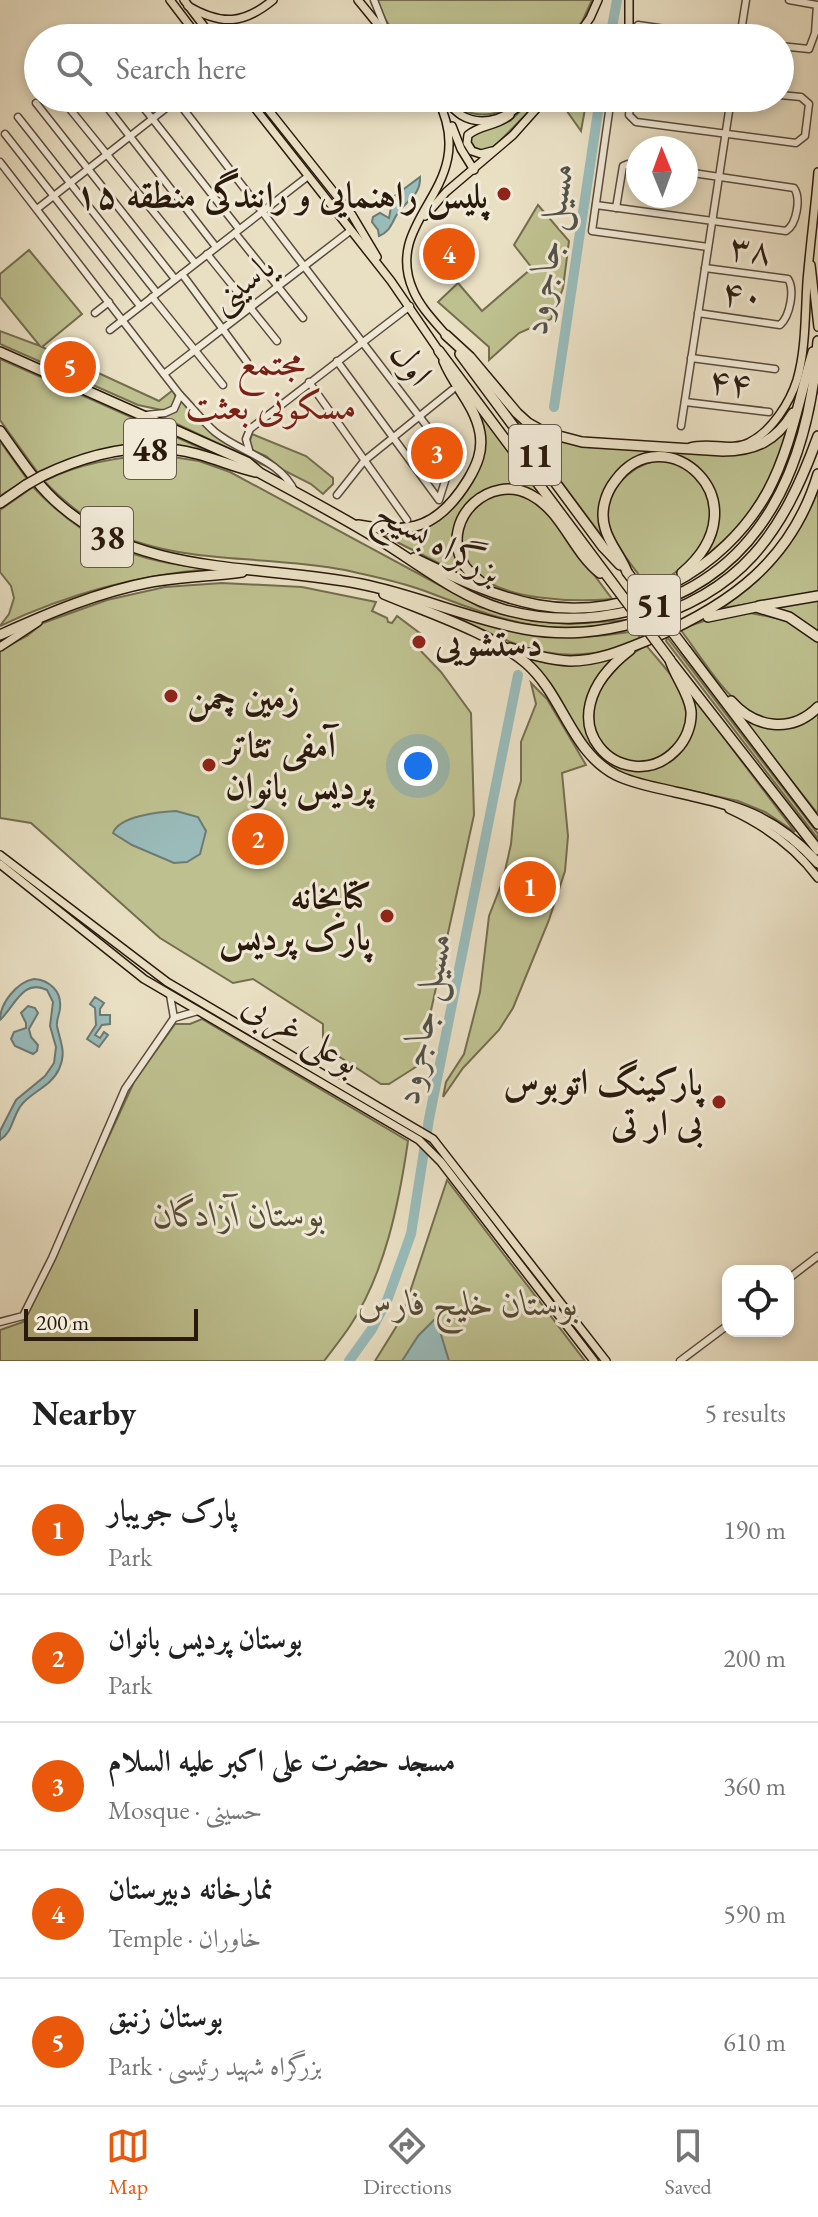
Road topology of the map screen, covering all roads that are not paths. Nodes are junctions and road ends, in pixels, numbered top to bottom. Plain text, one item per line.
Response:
1 (170, 0) edge
2 (273, 0) edge
3 (358, 0) edge
4 (374, 0) edge
5 (598, 0) edge
6 (629, 0) edge
7 (746, 0) edge
8 (789, 0) edge
9 (186, 3) edge
10 (188, 24) edge
11 (202, 24) edge
12 (378, 24) edge
13 (383, 24) edge
14 (586, 24) edge
15 (629, 24) edge
16 (742, 24) edge
17 (794, 48) edge
18 (794, 98) edge
19 (43, 112) edge
20 (72, 112) edge
21 (111, 112) edge
22 (147, 112) edge
23 (161, 112) edge
24 (187, 112) edge
25 (258, 112) edge
26 (270, 112) edge
27 (444, 112) edge
28 (445, 112) edge
29 (459, 112) edge
30 (513, 112) edge
31 (534, 112) edge
32 (609, 112) edge
33 (629, 112) edge
34 (729, 112) edge
35 (510, 115) junction
36 (18, 117) dead end
37 (153, 119) junction
38 (5, 134) dead end
39 (725, 134) junction
40 (513, 135) junction
41 (131, 136) junction
42 (106, 155) junction
43 (0, 162) edge
44 (626, 165) edge
45 (88, 169) junction
46 (474, 170) junction
47 (818, 172) edge
48 (698, 174) edge
49 (307, 177) junction
50 (719, 177) junction
51 (70, 183) junction
52 (53, 196) junction
53 (596, 205) junction
54 (616, 208) junction
55 (37, 209) junction
56 (262, 211) junction
57 (712, 221) junction
58 (414, 230) junction
59 (237, 231) junction
60 (350, 231) junction
61 (216, 247) junction
62 (708, 247) junction
63 (207, 254) junction
64 (810, 258) junction
65 (195, 263) junction
66 (304, 266) junction
67 (705, 268) junction
68 (182, 274) junction
69 (175, 279) junction
70 (391, 281) junction
71 (278, 286) junction
72 (155, 295) junction
73 (109, 302) junction
74 (140, 306) junction
75 (410, 306) junction
76 (250, 308) junction
77 (95, 313) dead end
78 (698, 313) junction
79 (303, 318) dead end
80 (122, 320) junction
81 (780, 325) joint
82 (818, 327) edge
83 (222, 329) junction
84 (110, 330) dead end
85 (446, 335) junction
86 (818, 338) edge
87 (277, 341) dead end
88 (362, 341) junction
89 (196, 349) junction
90 (439, 351) junction
91 (0, 352) edge
92 (691, 358) junction
93 (337, 361) junction
94 (247, 362) dead end
95 (775, 369) dead end
96 (164, 374) junction
97 (309, 382) junction
98 (223, 385) dead end
99 (452, 390) dead end
100 (180, 395) junction
101 (685, 402) junction
102 (797, 407) junction
103 (769, 412) dead end
104 (144, 414) junction
105 (420, 417) junction
106 (681, 426) dead end
107 (0, 431) edge
108 (818, 436) edge
109 (393, 438) junction
110 (682, 449) junction
111 (249, 450) junction
112 (364, 461) junction
113 (260, 473) junction
114 (818, 474) edge
115 (295, 492) junction
116 (337, 495) dead end
117 (0, 503) edge
118 (407, 520) dead end
119 (349, 523) junction
120 (385, 544) junction
121 (255, 570) junction
122 (627, 572) junction
123 (611, 581) junction
124 (358, 583) junction
125 (492, 591) junction
126 (658, 591) junction
127 (818, 596) edge
128 (756, 607) junction
129 (48, 615) junction
130 (686, 623) junction
131 (0, 635) edge
132 (818, 637) edge
133 (640, 643) junction
134 (499, 645) junction
135 (0, 647) edge
136 (686, 650) junction
137 (670, 660) junction
138 (818, 707) edge
139 (705, 798) junction
140 (818, 824) edge
141 (818, 850) edge
142 (0, 855) edge
143 (818, 863) edge
144 (0, 864) edge
145 (818, 878) edge
146 (170, 995) junction
147 (198, 1011) junction
148 (174, 1018) junction
149 (818, 1256) edge
150 (794, 1274) edge
151 (0, 1322) edge
152 (722, 1330) edge
153 (594, 1361) edge
154 (606, 1361) edge
155 (680, 1361) edge

1 - 10 main road
2 - 9 main road
3 - 12 main road
4 - 13 street
5 - 14 main road
6 - 15 main road
7 - 16 street
8 - 17 street
9 - 11 main road
18 - 39 street
19 - 45 street
20 - 42 street
21 - 41 street
22 - 37 street
23 - 37 street
24 - 56 street, اول
25 - 49 main road
26 - 70 main road
27 - 58 main road
28 - 46 main road
29 - 35 main road
30 - 35 main road
31 - 40 main road
32 - 53 street
33 - 39 street
34 - 39 street
35 - 40 main road
36 - 51 street
37 - 41 street
37 - 59 street
38 - 52 street
39 - 50 street
40 - 46 main road
41 - 42 street
41 - 61 street
42 - 45 street
42 - 65 street
43 - 55 street
44 - 54 street
45 - 51 street
45 - 69 street
46 - 58 main road
47 - 64 main road
48 - 50 street
49 - 56 street
49 - 60 main road
50 - 57 street
50 - 57 street
51 - 52 street
51 - 72 street
52 - 55 street
52 - 74 street
53 - 54 street
53 - 62 street
54 - 57 street
55 - 73 street
56 - 59 street
56 - 66 street, اول
57 - 62 street
58 - 85 main road
59 - 61 street
59 - 71 street
60 - 66 street, یاسینی
60 - 70 main road
61 - 63 street
62 - 67 street
63 - 65 street
63 - 76 street
64 - 82 main road
64 - 110 main road
65 - 68 street
66 - 71 street, یاسینی
66 - 88 street, اول
67 - 78 street
67 - 81 street, ۳۸
68 - 69 street
68 - 83 street
69 - 72 street
70 - 75 main road
71 - 76 street, یاسینی
71 - 79 street
72 - 74 street
72 - 89 street
73 - 77 street
73 - 80 street
74 - 80 street
75 - 88 street
75 - 90 main road
76 - 83 street, یاسینی
76 - 87 street
78 - 81 street, ۴۰
78 - 92 street
80 - 84 street
80 - 96 street
83 - 89 street, یاسینی
83 - 94 street
85 - 110 highway
85 - 122 highway, 11
86 - 102 highway
86 - 120 highway, بزرگراه بسیج / 51
88 - 93 street
88 - 105 street, اول
89 - 96 street, یاسینی
89 - 98 street
90 - 119 highway
90 - 123 highway, 11
91 - 104 highway
92 - 95 street
92 - 101 street
93 - 97 street
93 - 109 street
96 - 100 street
97 - 111 street
97 - 112 street
99 - 105 street
100 - 104 street
100 - 111 street
101 - 103 street, ۴۴
101 - 106 street
102 - 110 highway
102 - 126 highway
104 - 113 highway
105 - 109 street
105 - 109 street, اول
107 - 121 highway, 38
108 - 124 highway, بزرگراه بسیج / 51
109 - 112 street
111 - 115 street
112 - 116 street
112 - 118 street
113 - 115 highway, بزرگراه بسیج / 51
113 - 117 highway, 48, bridge
114 - 130 highway
115 - 119 highway, بزرگراه بسیج / 51
119 - 120 highway, بزرگراه بسیج / 51
120 - 125 highway
121 - 124 highway, بزرگراه بسیج / 51
121 - 129 highway
122 - 126 highway
122 - 136 highway, 11, bridge
123 - 125 highway
123 - 137 highway, 11, bridge
124 - 134 highway
125 - 126 highway
127 - 128 highway
128 - 130 highway
128 - 132 highway
129 - 131 highway
129 - 135 main road
130 - 133 highway
133 - 134 highway
133 - 137 highway
134 - 139 highway
136 - 138 highway
136 - 140 highway, 11
137 - 141 highway, 11
139 - 143 highway
139 - 145 main road
142 - 154 main road, بوعلی غربی
144 - 146 main road, بوعلی غربی
146 - 147 main road, بوعلی غربی
146 - 148 street
147 - 148 street
147 - 153 main road, بوعلی غربی
148 - 151 street
149 - 150 street
152 - 155 street

